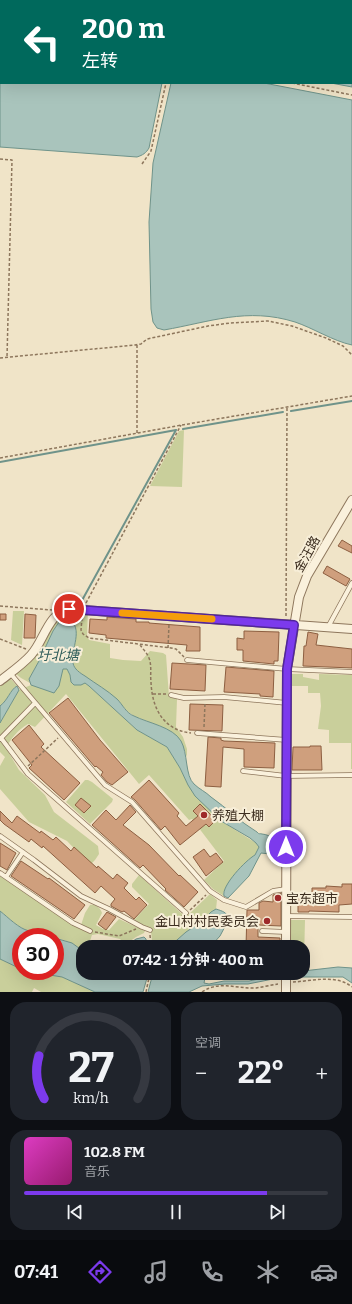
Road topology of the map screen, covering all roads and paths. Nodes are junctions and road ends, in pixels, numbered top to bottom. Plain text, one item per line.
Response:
1 (166, 84) edge
2 (297, 84) edge
3 (352, 95) edge
4 (0, 159) edge
5 (142, 164) dead end
6 (137, 344) junction
7 (352, 355) edge
8 (7, 357) junction
9 (0, 358) edge
10 (352, 396) edge
11 (287, 407) junction
12 (182, 424) junction
13 (137, 433) junction
14 (0, 458) edge
15 (352, 500) edge
16 (352, 583) edge
17 (0, 606) edge
18 (62, 610) junction
19 (82, 610) junction
20 (170, 616) junction
21 (286, 624) junction
22 (294, 625) junction
23 (328, 627) junction
24 (352, 629) edge
25 (0, 639) edge
26 (140, 645) junction
27 (168, 648) junction
28 (31, 655) junction
29 (187, 660) joint
30 (287, 669) junction
31 (352, 672) edge
32 (10, 673) junction
33 (0, 682) edge
34 (153, 694) junction
35 (170, 695) joint
36 (205, 697) junction
37 (35, 703) junction
38 (287, 703) junction
39 (197, 733) joint
40 (62, 734) junction
41 (204, 734) junction
42 (0, 738) edge
43 (287, 740) junction
44 (25, 771) junction
45 (243, 771) dead end
46 (352, 775) edge
47 (286, 776) junction
48 (0, 836) edge
49 (23, 852) junction
50 (0, 873) edge
51 (6, 876) junction
52 (286, 889) junction
53 (186, 913) dead end
54 (286, 916) junction
55 (352, 917) edge
56 (142, 927) junction
57 (150, 930) joint
58 (90, 931) joint
59 (262, 931) dead end
60 (286, 932) junction
61 (151, 940) edge
62 (286, 940) edge
63 (149, 980) edge
64 (286, 983) junction
65 (352, 987) edge
66 (146, 992) edge
67 (202, 992) edge
68 (286, 992) edge

1 - 5 path
2 - 3 path
4 - 8 path
6 - 7 path
6 - 8 path
6 - 13 path
8 - 9 path
10 - 11 path
11 - 12 path
11 - 21 path
12 - 13 path
12 - 19 path
13 - 14 path
15 - 22 street, 金汪路
16 - 23 lane
17 - 18 path
18 - 19 street
18 - 28 street
19 - 20 street
19 - 26 path
20 - 21 street
20 - 27 path
21 - 22 street
22 - 23 street
22 - 30 street, 金汪路
23 - 24 street
25 - 28 path
26 - 27 path
26 - 34 path
27 - 29 path
28 - 32 street
29 - 30 lane
30 - 31 lane
30 - 38 street, 金汪路
32 - 33 street
32 - 37 lane
34 - 35 path
34 - 39 path
35 - 36 lane
36 - 38 lane
36 - 41 path
37 - 40 lane
37 - 42 lane
38 - 43 street, 金汪路
39 - 41 lane
40 - 44 path
40 - 52 lane
41 - 43 lane
42 - 44 lane
43 - 47 street, 金汪路
44 - 53 lane
45 - 47 lane
46 - 47 lane
47 - 52 street, 金汪路
48 - 49 lane
49 - 51 lane
49 - 56 lane
50 - 51 lane
51 - 58 lane
52 - 54 street, 金汪路
54 - 55 lane
54 - 60 street, 金汪路
56 - 57 lane
56 - 58 path
57 - 61 path
59 - 60 lane
60 - 62 street, 金汪路
63 - 66 path
64 - 65 path
64 - 67 path
64 - 68 street

